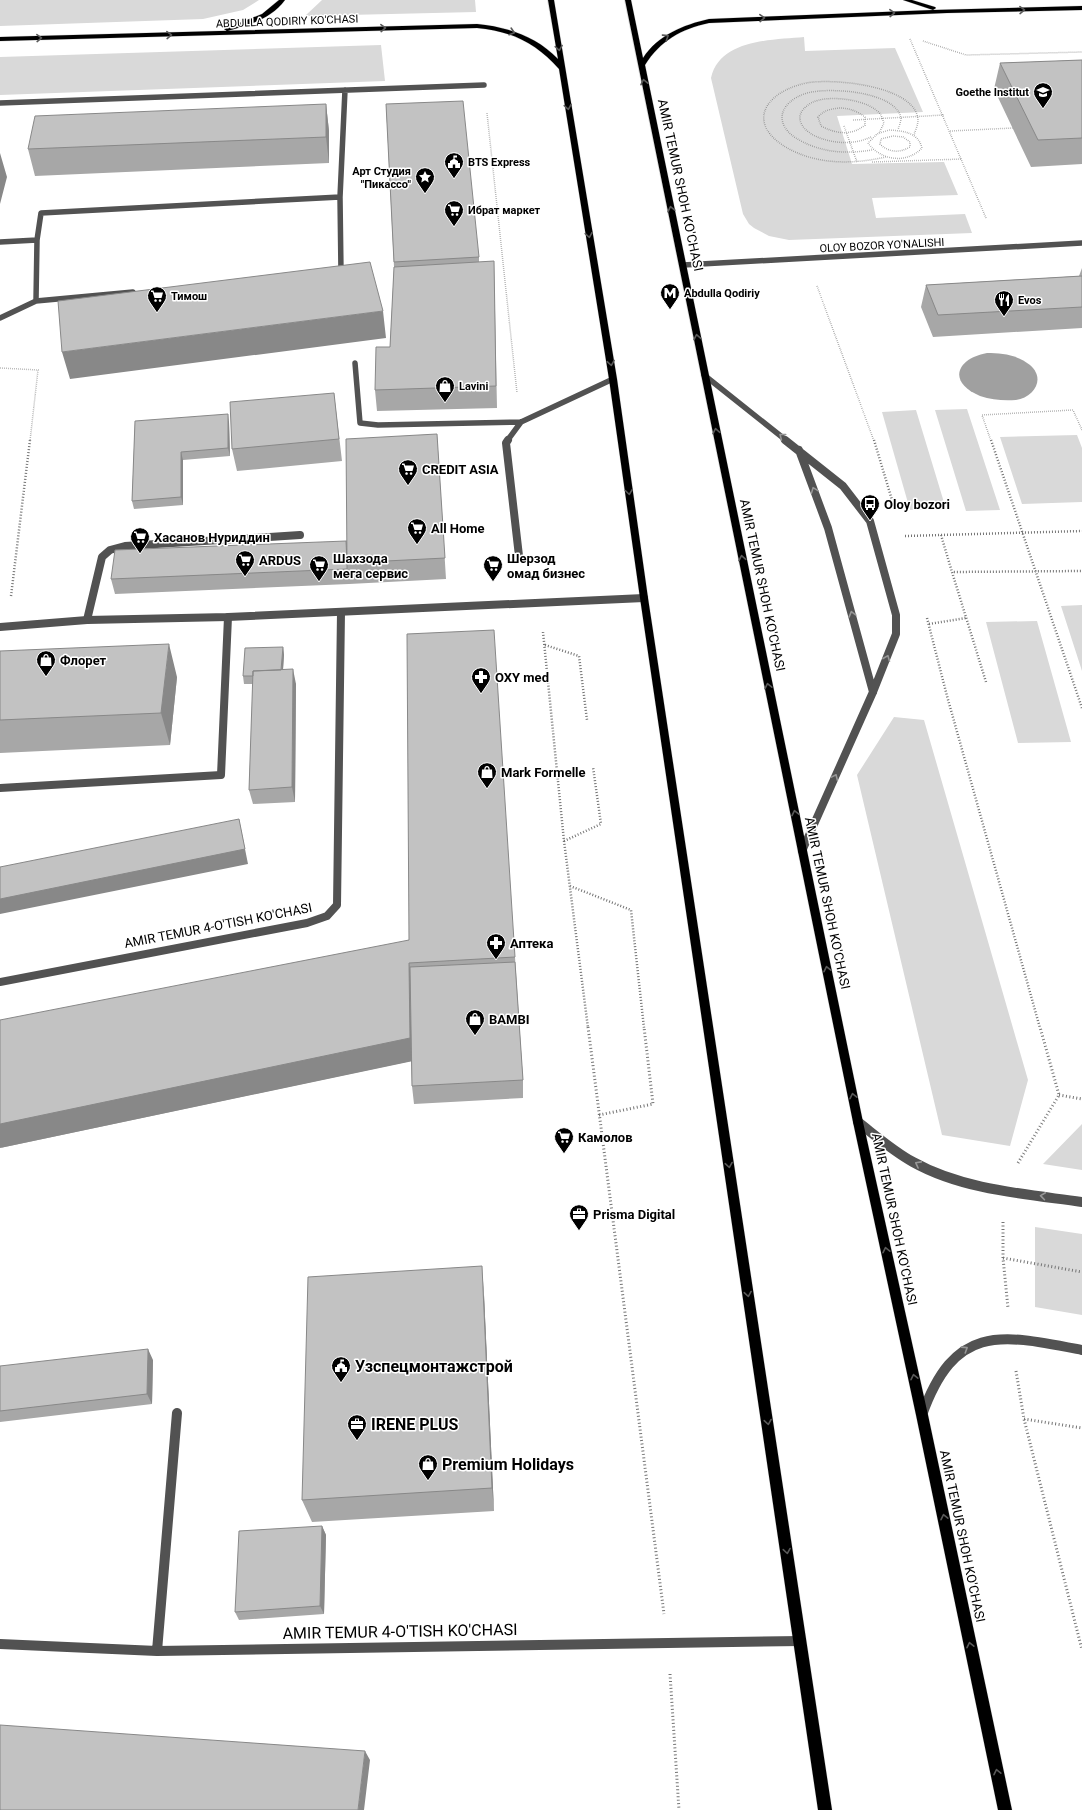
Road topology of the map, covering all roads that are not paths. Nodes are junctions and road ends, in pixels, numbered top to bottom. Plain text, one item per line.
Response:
1 (282, 0) edge
2 (551, 0) edge
3 (628, 0) edge
4 (906, 0) edge
5 (1082, 8) edge
6 (947, 11) junction
7 (199, 34) junction
8 (0, 39) edge
9 (641, 66) junction
10 (562, 68) junction
11 (484, 85) road end
12 (345, 90) junction
13 (0, 102) edge
14 (340, 197) junction
15 (37, 240) junction
16 (0, 242) edge
17 (1082, 243) edge
18 (683, 265) junction
19 (333, 272) edge
20 (137, 291) edge
21 (36, 301) junction
22 (0, 318) edge
23 (355, 363) dead end
24 (704, 375) junction
25 (613, 379) junction
26 (521, 422) junction
27 (798, 449) junction
28 (300, 535) dead end
29 (519, 556) dead end
30 (644, 598) junction
31 (340, 612) junction
32 (228, 617) junction
33 (87, 620) junction
34 (4, 627) edge
35 (873, 692) junction
36 (0, 788) edge
37 (802, 851) junction
38 (0, 982) edge
39 (858, 1122) junction
40 (1082, 1202) edge
41 (1082, 1350) edge
42 (178, 1413) dead end
43 (922, 1415) junction
44 (801, 1641) junction
45 (0, 1644) edge
46 (157, 1651) junction
47 (825, 1810) edge
48 (1005, 1810) edge

1 - 7 main road
2 -> 10 main road
3 - 9 main road, AMIR TEMUR SHOH KO'CHASI
4 - 6 main road
6 -> 5 main road
9 -> 6 main road
8 -> 7 main road, ABDULLA QODIRIY KO'CHASI
7 -> 10 main road, ABDULLA QODIRIY KO'CHASI
18 -> 9 main road, AMIR TEMUR SHOH KO'CHASI
10 -> 25 main road
11 - 12 street
12 - 13 street
12 - 14 street
14 - 15 street
14 - 19 street
15 - 16 street
15 - 21 street
17 - 18 street, OLOY BOZOR YO'NALISHI
24 -> 18 main road, AMIR TEMUR SHOH KO'CHASI
20 - 21 street
21 - 22 street
23 - 26 street
27 -> 24 street
37 -> 24 main road, AMIR TEMUR SHOH KO'CHASI
25 - 26 street
25 -> 30 main road
26 - 29 street
35 -> 27 street
35 -> 27 street
28 - 33 street
30 - 31 street
30 -> 44 main road
31 - 32 street
31 - 38 street, AMIR TEMUR 4-O'TISH KO'CHASI
32 - 33 street
32 - 36 street
33 - 34 street
37 -> 35 street
39 -> 37 main road, AMIR TEMUR SHOH KO'CHASI
40 -> 39 street
43 -> 39 main road, AMIR TEMUR SHOH KO'CHASI
43 -> 41 street
42 - 46 street
48 -> 43 main road, AMIR TEMUR SHOH KO'CHASI
44 - 46 street, AMIR TEMUR 4-O'TISH KO'CHASI
44 - 47 main road
45 - 46 street, AMIR TEMUR 4-O'TISH KO'CHASI

